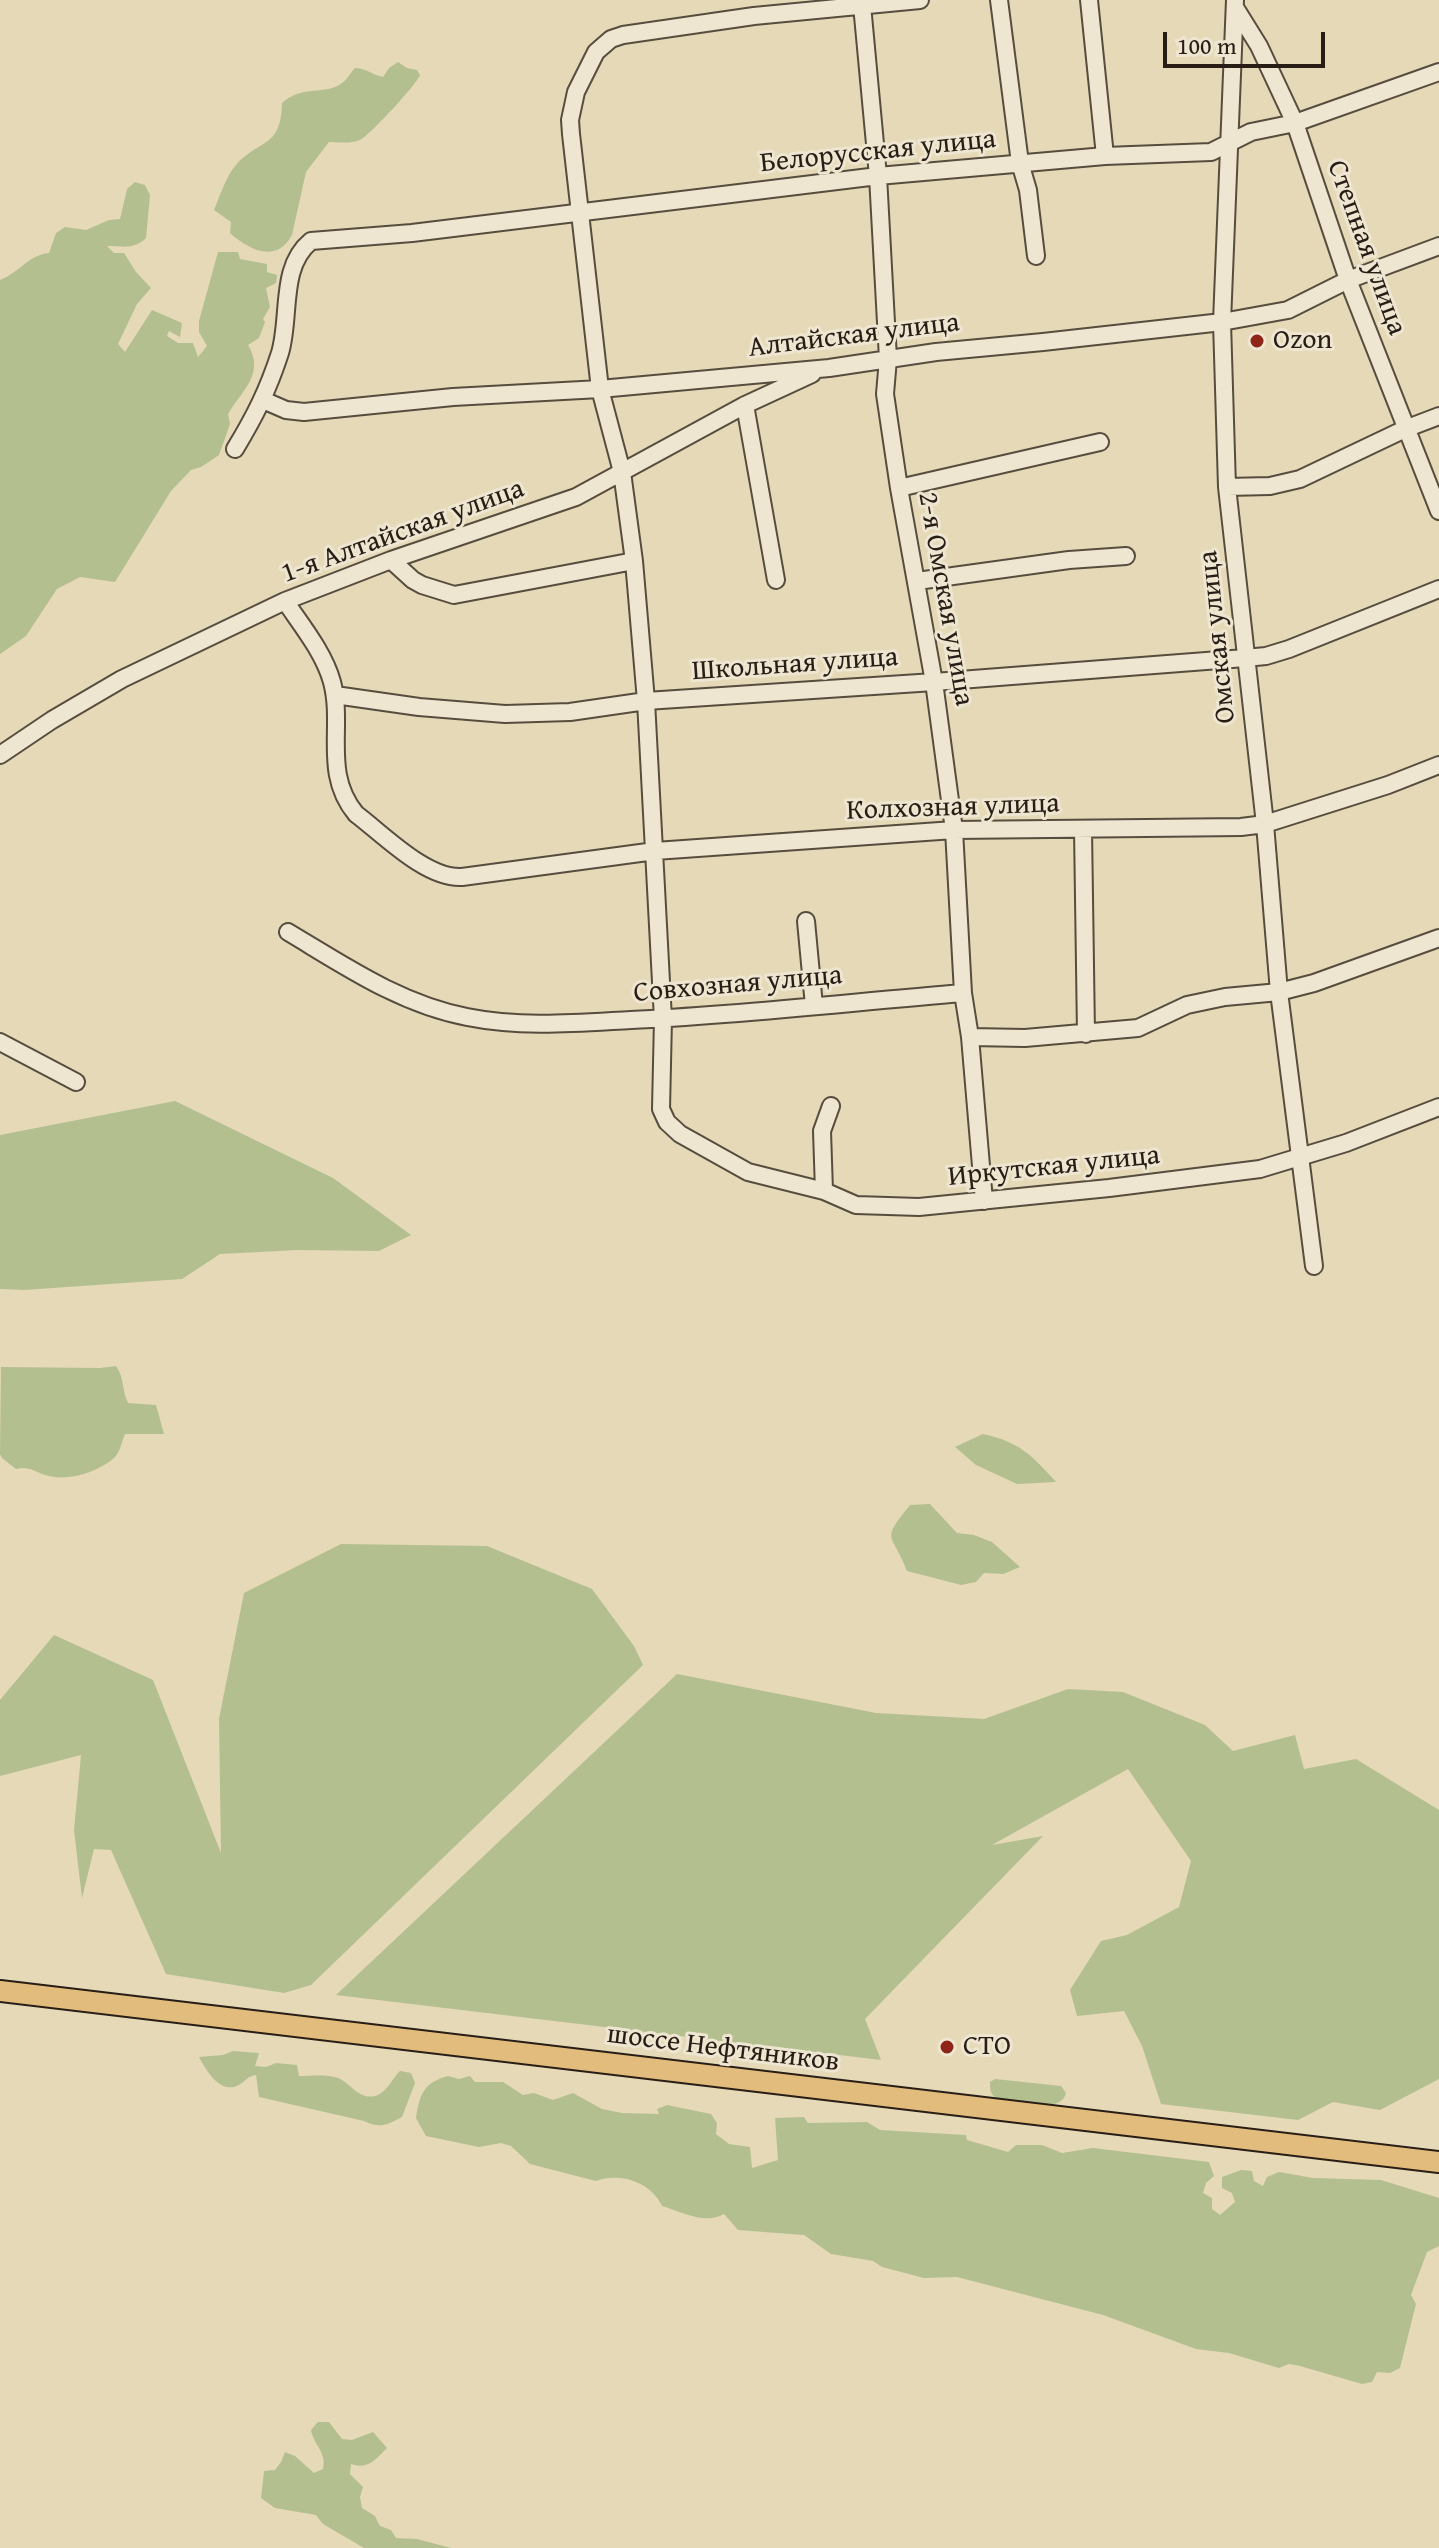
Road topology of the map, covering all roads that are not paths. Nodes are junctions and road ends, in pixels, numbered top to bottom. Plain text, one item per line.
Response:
1 (920, 0) edge
2 (999, 0) edge
3 (1089, 0) edge
4 (1235, 4) edge
5 (862, 5) junction
6 (1439, 72) edge
7 (1295, 123) junction
8 (1229, 144) junction
9 (1105, 156) junction
10 (1020, 163) junction
11 (878, 176) junction
12 (579, 213) junction
13 (1439, 246) edge
14 (1036, 256) dead end
15 (1348, 280) junction
16 (1222, 322) junction
17 (888, 359) junction
18 (829, 368) junction
19 (600, 389) junction
20 (263, 400) junction
21 (745, 405) junction
22 (1439, 416) edge
23 (1405, 429) junction
24 (1100, 442) dead end
25 (235, 449) dead end
26 (622, 472) junction
27 (1227, 487) junction
28 (899, 488) junction
29 (1439, 511) edge
30 (1126, 556) dead end
31 (391, 560) junction
32 (634, 561) junction
33 (776, 580) dead end
34 (917, 581) junction
35 (1439, 589) edge
36 (285, 601) junction
37 (1245, 658) junction
38 (934, 682) junction
39 (335, 695) junction
40 (646, 701) junction
41 (0, 755) edge
42 (1439, 765) edge
43 (1265, 824) junction
44 (1083, 829) junction
45 (954, 830) junction
46 (655, 851) junction
47 (806, 921) dead end
48 (288, 932) dead end
49 (1439, 938) edge
50 (1279, 992) junction
51 (963, 993) junction
52 (814, 1006) junction
53 (663, 1019) junction
54 (1086, 1034) junction
55 (970, 1037) junction
56 (0, 1042) edge
57 (76, 1082) dead end
58 (831, 1106) dead end
59 (1439, 1107) edge
60 (1301, 1157) junction
61 (824, 1191) junction
62 (984, 1201) junction
63 (1314, 1266) dead end
64 (0, 1991) edge
65 (1439, 2162) edge

1 - 5 street
2 - 10 street
3 - 9 street
4 - 7 street, Степная улица
4 - 8 street, Омская улица
5 - 11 street, 2-я Омская улица
5 - 12 street
6 - 7 street, Белорусская улица
7 - 8 street, Белорусская улица
7 - 15 street, Степная улица
8 - 9 street, Белорусская улица
8 - 16 street, Омская улица
9 - 10 street, Белорусская улица
10 - 11 street, Белорусская улица
10 - 14 street
11 - 12 street, Белорусская улица
11 - 17 street, 2-я Омская улица
12 - 19 street
12 - 20 street, Белорусская улица
13 - 15 street, Алтайская улица
15 - 16 street, Алтайская улица
15 - 23 street, Степная улица
16 - 17 street, Алтайская улица
16 - 27 street, Омская улица
17 - 18 street, Алтайская улица
17 - 28 street, 2-я Омская улица
18 - 19 street, Алтайская улица
18 - 21 street, 1-я Алтайская улица
19 - 20 street, Алтайская улица
19 - 26 street
20 - 25 street
21 - 26 street, 1-я Алтайская улица
21 - 33 street
22 - 23 street
23 - 27 street
23 - 29 street, Степная улица
24 - 28 street
26 - 31 street, 1-я Алтайская улица
26 - 32 street
27 - 37 street, Омская улица
28 - 34 street, 2-я Омская улица
30 - 34 street
31 - 32 street
31 - 36 street, 1-я Алтайская улица
32 - 40 street
34 - 38 street, 2-я Омская улица
35 - 37 street, Школьная улица
36 - 39 street
36 - 41 street, 1-я Алтайская улица
37 - 38 street, Школьная улица
37 - 43 street, Омская улица
38 - 40 street, Школьная улица
38 - 45 street, 2-я Омская улица
39 - 40 street, Школьная улица
39 - 46 street, Колхозная улица
40 - 46 street
42 - 43 street, Колхозная улица
43 - 44 street, Колхозная улица
43 - 50 street, Омская улица
44 - 45 street, Колхозная улица
44 - 54 street
45 - 46 street, Колхозная улица
45 - 51 street, 2-я Омская улица
46 - 53 street
47 - 52 street
48 - 53 street, Совхозная улица
49 - 50 street
50 - 54 street
50 - 60 street, Омская улица
51 - 52 street, Совхозная улица
51 - 55 street, 2-я Омская улица
52 - 53 street, Совхозная улица
53 - 61 street, Иркутская улица
54 - 55 street
55 - 62 street, 2-я Омская улица
56 - 57 street
58 - 61 street
59 - 60 street, Иркутская улица
60 - 62 street, Иркутская улица
60 - 63 street, Омская улица
61 - 62 street, Иркутская улица
64 - 65 main road, шоссе Нефтяников

